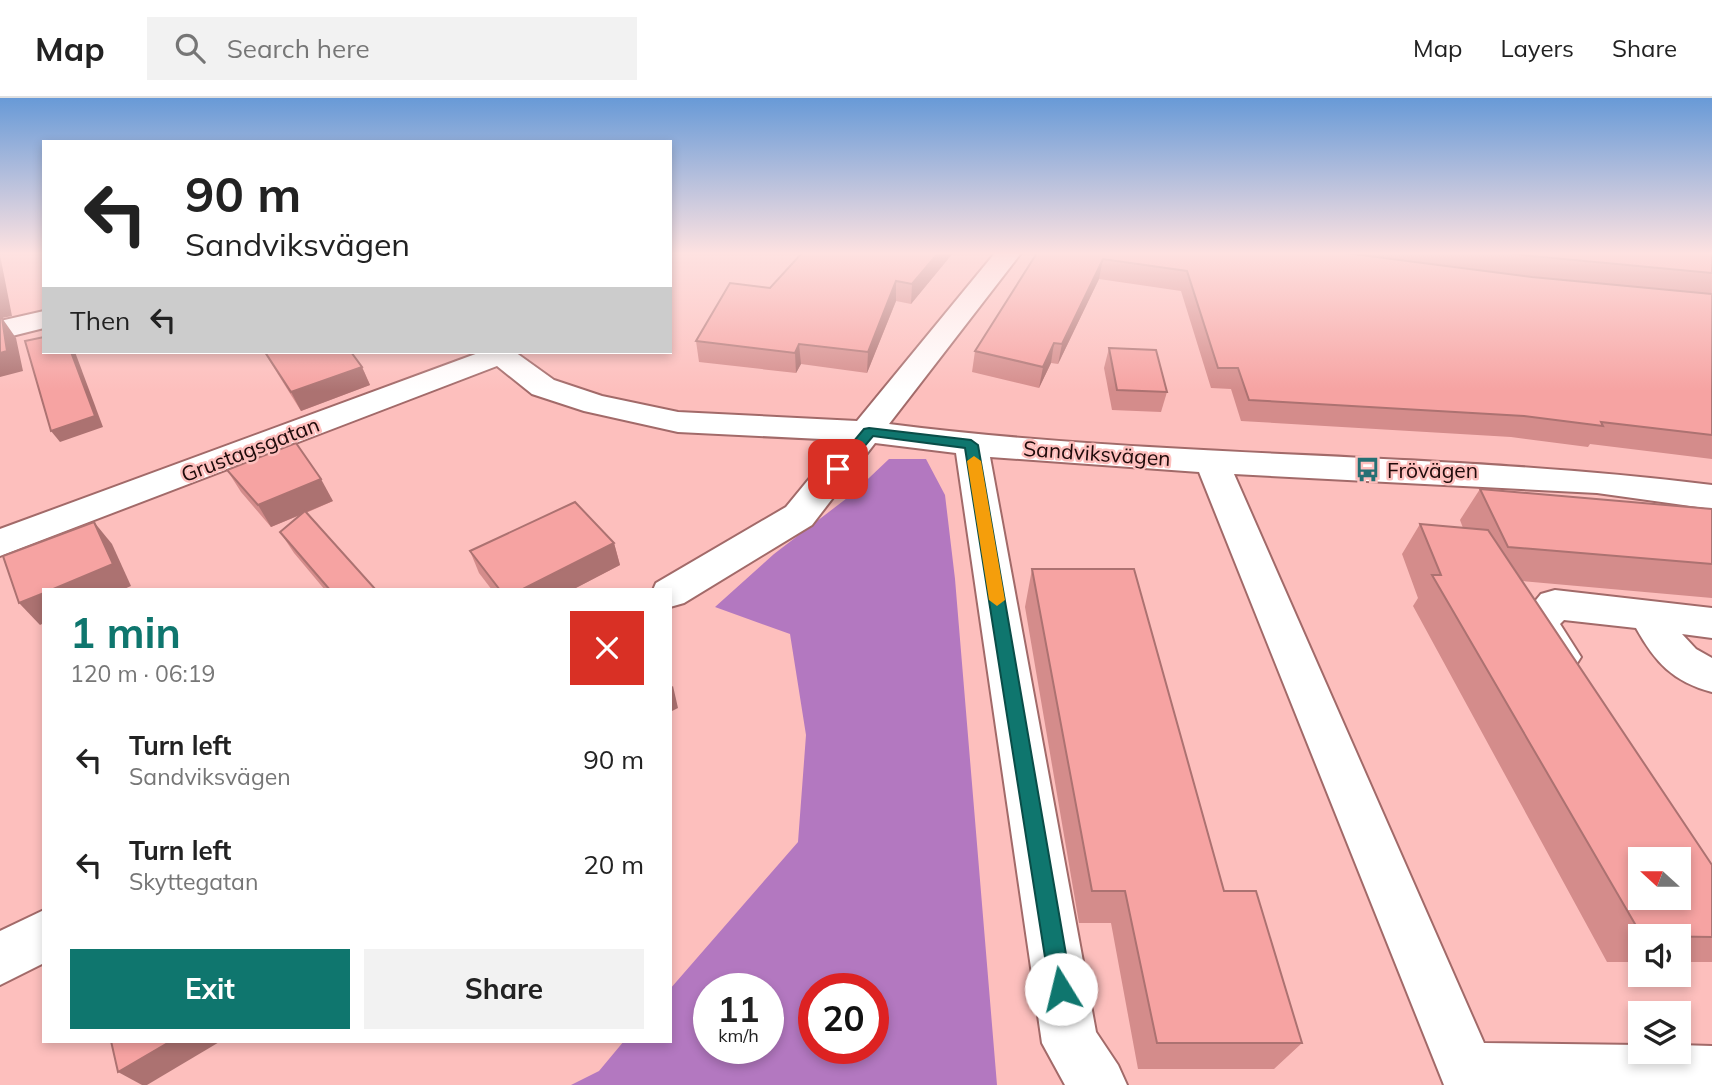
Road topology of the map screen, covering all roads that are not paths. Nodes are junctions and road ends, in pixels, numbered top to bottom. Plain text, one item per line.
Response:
1 (972, 299) edge
2 (42, 319) edge
3 (0, 330) edge
4 (496, 354) edge
5 (500, 354) edge
6 (869, 432) junction
7 (971, 445) junction
8 (1212, 462) junction
9 (1712, 497) edge
10 (0, 543) edge
11 (672, 592) edge
12 (1648, 615) junction
13 (1712, 623) edge
14 (1712, 675) edge
15 (1582, 692) edge
16 (42, 937) edge
17 (0, 959) edge
18 (1712, 1074) edge
19 (1472, 1078) edge
20 (1098, 1085) edge

1 - 6 street
2 - 3 street
4 - 10 street, Grustagsgatan
5 - 6 street, Sandviksvägen
6 - 7 street, Sandviksvägen
6 - 11 street
7 - 8 street, Sandviksvägen
7 - 20 street
8 - 9 street, Sandviksvägen
8 - 19 street
12 - 13 street
12 - 14 street
12 - 15 street
16 - 17 street
18 - 19 street

